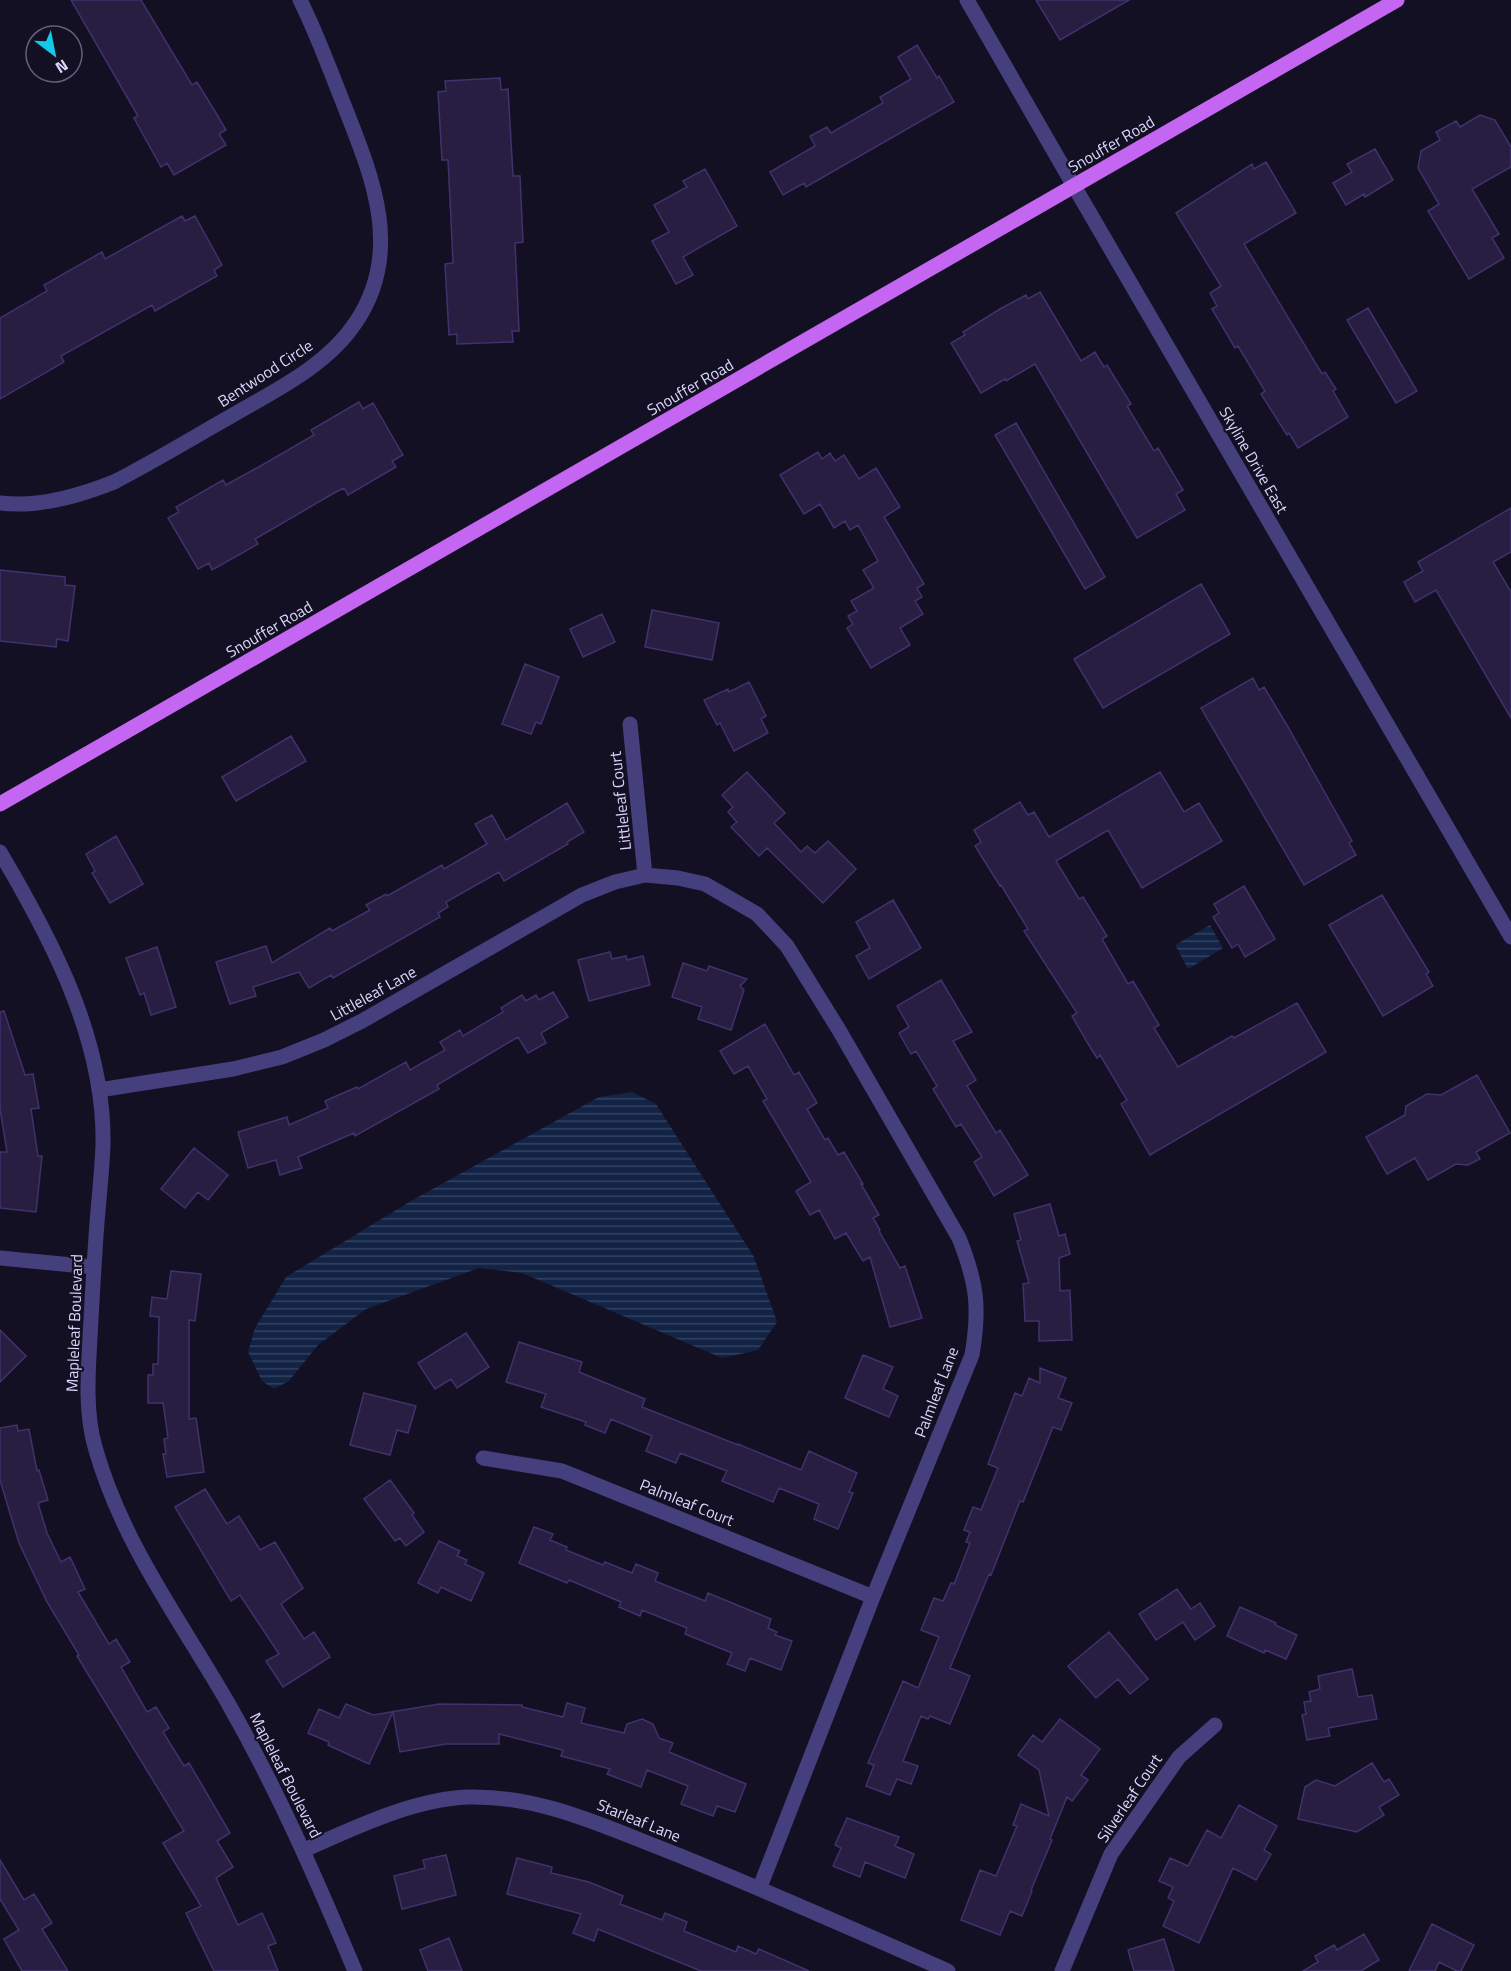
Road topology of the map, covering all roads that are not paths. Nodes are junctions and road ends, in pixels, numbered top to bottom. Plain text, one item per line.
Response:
1 (300, 0) edge
2 (968, 0) edge
3 (1397, 0) edge
4 (1074, 186) junction
5 (0, 503) edge
6 (630, 724) dead end
7 (0, 804) edge
8 (0, 852) edge
9 (645, 875) junction
10 (1511, 937) edge
11 (99, 1090) junction
12 (0, 1258) edge
13 (93, 1267) junction
14 (483, 1458) dead end
15 (873, 1597) junction
16 (1215, 1725) dead end
17 (304, 1850) junction
18 (760, 1887) junction
19 (355, 1971) edge
20 (948, 1971) edge
21 (1062, 1971) edge

1 - 5 street, Bentwood Circle
2 - 4 street, Skyline Drive East
3 - 4 main road, Snouffer Road
4 - 7 main road, Snouffer Road
4 - 10 street, Skyline Drive East
6 - 9 street, Littleleaf Court
8 - 11 street, Mapleleaf Boulevard
9 - 11 street, Littleleaf Lane
9 - 15 street, Palmleaf Lane
11 - 13 street, Mapleleaf Boulevard
12 - 13 street
13 - 17 street, Mapleleaf Boulevard
14 - 15 street, Palmleaf Court
15 - 18 street, Palmleaf Lane
16 - 21 street, Silverleaf Court
17 - 18 street, Starleaf Lane
17 - 19 street, Mapleleaf Boulevard
18 - 20 street, Starleaf Lane

